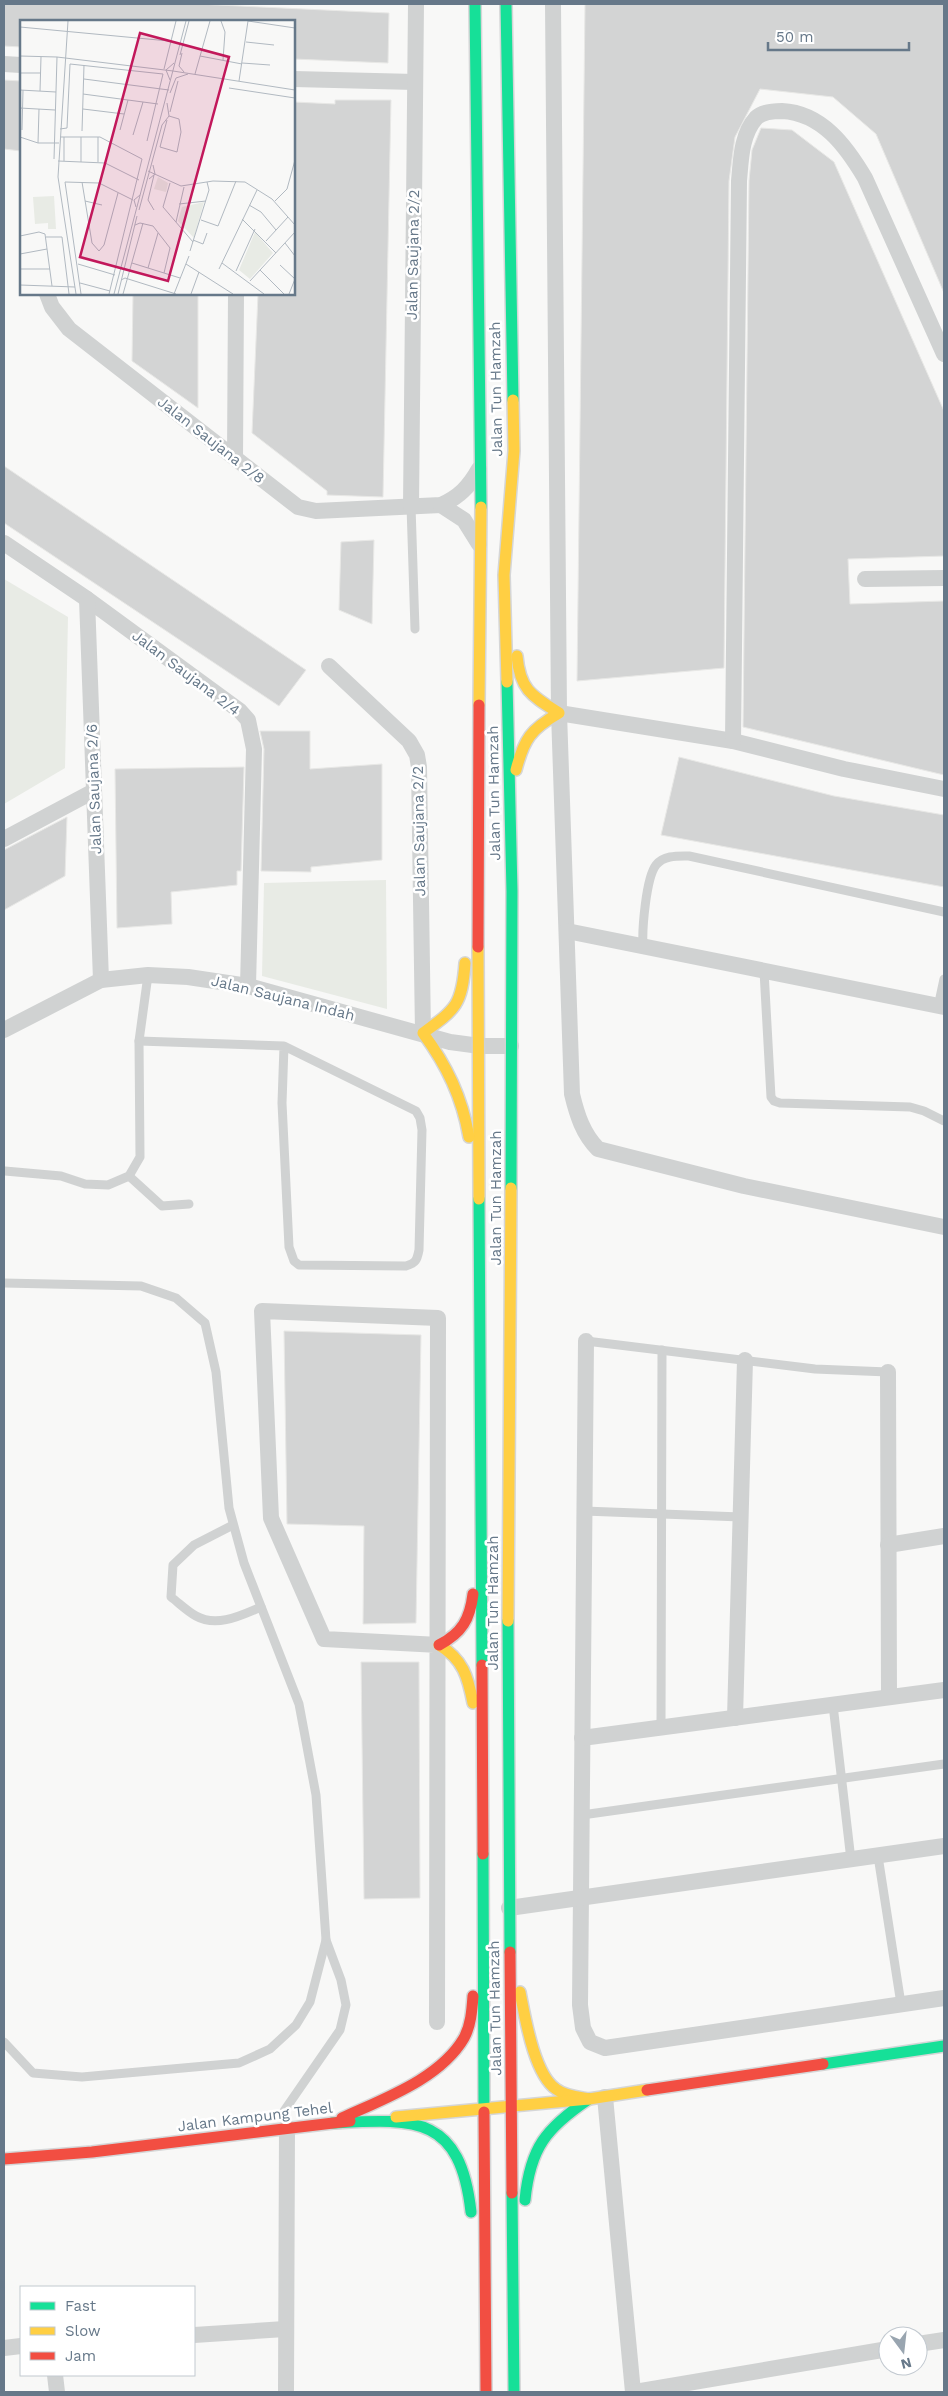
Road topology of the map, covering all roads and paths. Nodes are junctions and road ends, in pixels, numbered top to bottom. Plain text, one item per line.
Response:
1 (416, 4) edge
2 (475, 4) edge
3 (506, 4) edge
4 (553, 4) edge
5 (4, 64) edge
6 (20, 65) edge
7 (295, 79) edge
8 (415, 82) junction
9 (47, 295) edge
10 (236, 295) edge
11 (944, 354) edge
12 (514, 451) junction
13 (235, 458) junction
14 (480, 466) junction
15 (411, 506) junction
16 (441, 506) junction
17 (4, 542) edge
18 (482, 547) junction
19 (944, 578) edge
20 (865, 579) dead end
21 (87, 599) junction
22 (415, 629) dead end
23 (329, 666) dead end
24 (560, 713) junction
25 (733, 741) junction
26 (944, 789) edge
27 (94, 791) junction
28 (478, 810) junction
29 (4, 839) edge
30 (512, 891) junction
31 (944, 912) edge
32 (567, 931) junction
33 (643, 946) junction
34 (764, 971) junction
35 (148, 975) junction
36 (944, 979) edge
37 (101, 980) junction
38 (248, 986) junction
39 (941, 1007) edge
40 (4, 1030) edge
41 (423, 1033) junction
42 (139, 1041) junction
43 (284, 1046) junction
44 (480, 1046) junction
45 (511, 1046) junction
46 (944, 1121) edge
47 (5, 1171) dead end
48 (129, 1176) junction
49 (189, 1204) dead end
50 (944, 1227) edge
51 (480, 1277) junction
52 (4, 1284) edge
53 (586, 1341) joint
54 (662, 1350) junction
55 (745, 1360) junction
56 (888, 1372) joint
57 (584, 1511) junction
58 (481, 1514) junction
59 (661, 1514) junction
60 (741, 1517) junction
61 (233, 1525) junction
62 (944, 1536) edge
63 (888, 1545) junction
64 (261, 1606) junction
65 (439, 1645) junction
66 (944, 1690) edge
67 (889, 1697) junction
68 (833, 1705) junction
69 (735, 1718) junction
70 (661, 1728) junction
71 (582, 1738) junction
72 (944, 1764) edge
73 (484, 1768) junction
74 (842, 1777) junction
75 (582, 1816) junction
76 (944, 1846) edge
77 (878, 1856) junction
78 (851, 1860) junction
79 (485, 1878) junction
80 (581, 1898) junction
81 (509, 1908) junction
82 (509, 1934) junction
83 (326, 1940) junction
84 (944, 1998) edge
85 (901, 2004) junction
86 (438, 2022) dead end
87 (4, 2042) edge
88 (944, 2046) edge
89 (597, 2098) junction
90 (511, 2106) junction
91 (485, 2109) junction
92 (332, 2123) junction
93 (287, 2128) junction
94 (4, 2159) edge
95 (286, 2329) junction
96 (195, 2335) edge
97 (944, 2340) edge
98 (928, 2342) edge
99 (20, 2346) edge
100 (4, 2348) edge
101 (878, 2351) edge
102 (54, 2376) edge
103 (57, 2392) edge
104 (286, 2392) edge
105 (484, 2392) edge
106 (514, 2392) edge
107 (634, 2392) edge

1 - 8 street, Jalan Saujana 2/2
2 - 14 main road, Jalan Tun Hamzah
3 - 12 main road, Jalan Tun Hamzah
4 - 24 street
5 - 6 street
7 - 8 street
8 - 15 street, Jalan Saujana 2/2
9 - 13 street, Jalan Saujana 2/8
10 - 13 street
11 - 25 street
12 - 24 main road
12 - 30 main road, Jalan Tun Hamzah
13 - 15 street, Jalan Saujana 2/8
14 - 16 street
14 - 18 main road, Jalan Tun Hamzah
15 - 16 street, Jalan Saujana 2/8
15 - 22 lane
16 - 18 street
17 - 21 street, Jalan Saujana 2/4
18 - 28 main road, Jalan Tun Hamzah
19 - 20 street
21 - 27 street, Jalan Saujana 2/6
21 - 38 street, Jalan Saujana 2/4
23 - 41 street, Jalan Saujana 2/2
24 - 25 street
24 - 30 main road
24 - 32 street
25 - 26 street
27 - 29 street
27 - 37 street, Jalan Saujana 2/6
28 - 41 main road
28 - 44 main road, Jalan Tun Hamzah
30 - 45 main road, Jalan Tun Hamzah
31 - 33 lane
32 - 33 street
32 - 50 street
33 - 34 street
34 - 39 street
34 - 46 lane
35 - 37 street, Jalan Saujana Indah
35 - 38 street, Jalan Saujana Indah
35 - 42 lane
36 - 39 lane
37 - 40 street, Jalan Saujana Indah
38 - 41 street, Jalan Saujana Indah
41 - 44 street, Jalan Saujana Indah
41 - 51 main road
42 - 43 lane
42 - 48 lane
43 - 43 lane
44 - 45 street, Jalan Saujana Indah
44 - 51 main road, Jalan Tun Hamzah
45 - 81 main road, Jalan Tun Hamzah
47 - 48 lane
48 - 49 lane
51 - 58 main road, Jalan Tun Hamzah
52 - 61 lane
53 - 54 lane
53 - 57 street
54 - 55 lane
54 - 59 lane
55 - 56 lane
55 - 60 street
56 - 63 street
57 - 59 lane
57 - 71 street
58 - 65 main road
58 - 73 main road, Jalan Tun Hamzah
59 - 60 lane
59 - 70 lane
60 - 69 street
61 - 64 lane
61 - 64 lane
62 - 63 street
63 - 67 street
64 - 83 lane
65 - 65 street
65 - 73 main road
65 - 86 street
66 - 67 street
67 - 68 street
68 - 69 street
68 - 74 lane
69 - 70 street
70 - 71 street
71 - 75 street
72 - 74 lane
73 - 79 main road, Jalan Tun Hamzah
74 - 75 lane
74 - 78 lane
75 - 80 street
76 - 77 street
77 - 78 street
77 - 85 lane
78 - 80 street
79 - 91 main road, Jalan Tun Hamzah
79 - 92 main road
80 - 81 street
80 - 85 street
81 - 82 main road, Jalan Tun Hamzah
82 - 89 main road
82 - 90 main road, Jalan Tun Hamzah
83 - 87 lane
83 - 93 lane
84 - 85 street
88 - 89 main road, Jalan Kampung Tehel
89 - 90 main road, Jalan Kampung Tehel
89 - 106 main road
89 - 107 street
90 - 91 main road, Jalan Kampung Tehel
90 - 106 main road, Jalan Tun Hamzah
91 - 92 main road, Jalan Kampung Tehel
91 - 105 main road, Jalan Tun Hamzah
92 - 93 main road, Jalan Kampung Tehel
92 - 105 main road
93 - 94 main road, Jalan Kampung Tehel
93 - 95 street
95 - 96 street
95 - 104 street
97 - 98 street
99 - 100 street
101 - 107 street
102 - 103 street

